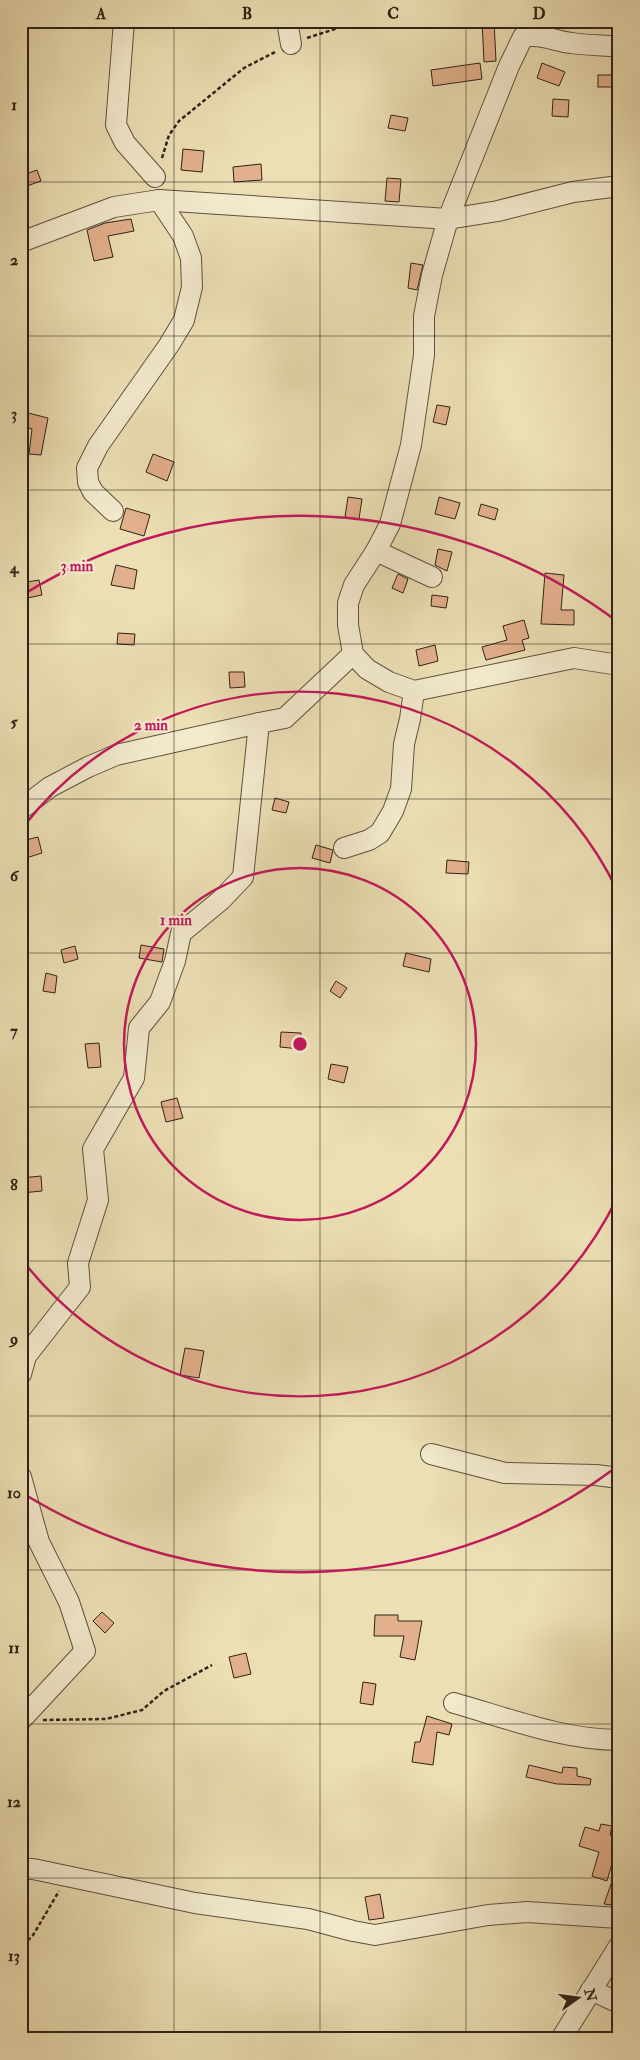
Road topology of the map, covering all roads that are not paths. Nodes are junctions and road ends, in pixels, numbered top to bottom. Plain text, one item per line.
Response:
1 (124, 21) edge
2 (287, 21) edge
3 (290, 44) road end
4 (611, 46) dead end
5 (155, 177) road end
6 (619, 186) edge
7 (159, 200) junction
8 (448, 218) junction
9 (21, 242) edge
10 (113, 511) dead end
11 (376, 551) junction
12 (432, 577) dead end
13 (353, 654) junction
14 (619, 665) edge
15 (414, 692) junction
16 (259, 723) junction
17 (21, 809) edge
18 (344, 848) dead end
19 (21, 1374) edge
20 (431, 1454) dead end
21 (21, 1477) edge
22 (619, 1478) edge
23 (454, 1703) dead end
24 (31, 1720) edge
25 (619, 1740) edge
26 (21, 1869) edge
27 (619, 1918) edge
28 (619, 1946) edge
29 (591, 1990) junction
30 (619, 2003) edge
31 (561, 2039) edge

1 - 5 street
2 - 3 street
4 - 8 street
6 - 8 street
7 - 8 street
7 - 9 street
7 - 10 street
8 - 11 street
11 - 12 street
11 - 13 street
13 - 15 street
13 - 16 street
14 - 15 street
15 - 18 street
16 - 17 street
16 - 19 street
20 - 22 street
21 - 24 street
23 - 25 street
26 - 27 street
28 - 29 street
29 - 30 street
29 - 31 street

